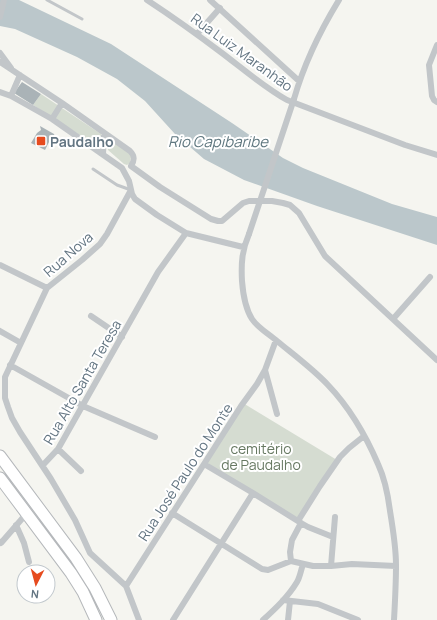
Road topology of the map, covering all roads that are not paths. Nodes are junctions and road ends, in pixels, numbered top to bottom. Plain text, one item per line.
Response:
1 (4, 0) edge
2 (47, 0) edge
3 (147, 0) edge
4 (210, 0) edge
5 (339, 0) edge
6 (220, 8) junction
7 (0, 17) edge
8 (82, 19) dead end
9 (197, 34) junction
10 (437, 45) edge
11 (0, 53) edge
12 (0, 62) edge
13 (17, 74) junction
14 (299, 81) junction
15 (0, 92) edge
16 (11, 96) junction
17 (437, 102) edge
18 (62, 103) junction
19 (52, 119) junction
20 (104, 133) junction
21 (103, 154) junction
22 (437, 155) edge
23 (131, 166) junction
24 (122, 168) junction
25 (93, 169) dead end
26 (131, 190) junction
27 (186, 232) junction
28 (244, 248) junction
29 (0, 265) edge
30 (430, 277) dead end
31 (47, 288) junction
32 (91, 316) dead end
33 (393, 319) junction
34 (0, 331) edge
35 (122, 337) junction
36 (276, 340) junction
37 (21, 343) junction
38 (437, 360) edge
39 (10, 365) junction
40 (265, 370) junction
41 (83, 406) junction
42 (277, 414) dead end
43 (364, 436) junction
44 (155, 437) dead end
45 (58, 449) junction
46 (0, 456) edge
47 (204, 464) junction
48 (42, 466) junction
49 (81, 472) dead end
50 (0, 478) edge
51 (253, 493) junction
52 (27, 513) junction
53 (172, 513) junction
54 (335, 517) dead end
55 (300, 522) junction
56 (16, 525) junction
57 (334, 537) junction
58 (0, 542) edge
59 (221, 544) junction
60 (83, 556) junction
61 (291, 561) junction
62 (29, 562) dead end
63 (303, 564) junction
64 (331, 566) junction
65 (396, 566) junction
66 (126, 586) junction
67 (283, 600) junction
68 (290, 601) junction
69 (346, 618) edge
70 (96, 620) edge
71 (111, 620) edge
72 (139, 620) edge
73 (173, 620) edge
74 (263, 620) edge
75 (288, 620) edge
76 (358, 620) edge
77 (394, 620) edge

1 - 7 street
2 - 8 lane
3 - 9 street, Rua Luiz Maranhão
4 - 6 street
5 - 14 street
6 - 9 street
6 - 14 street
9 - 22 street, Rua Luiz Maranhão
10 - 17 street
11 - 13 street
12 - 13 street
13 - 16 street
13 - 18 street
14 - 28 street, bridge
15 - 16 street
16 - 19 street
18 - 19 street
18 - 20 street
19 - 21 street
20 - 21 street
20 - 23 street
21 - 24 street
23 - 24 street
23 - 33 street
24 - 26 street
25 - 26 lane
26 - 27 street
26 - 31 street, Rua Nova
27 - 28 street
27 - 35 street, Rua Alto Santa Teresa
28 - 36 street
29 - 31 street
30 - 33 street
31 - 37 street, Rua Nova
32 - 35 street
33 - 38 street
34 - 37 street
35 - 41 street, Rua Alto Santa Teresa
36 - 40 street, Rua José Paulo do Monte
36 - 43 street
37 - 39 street, Rua Nova
39 - 41 street
39 - 48 street, Rua Nova
40 - 42 street
40 - 47 street, Rua José Paulo do Monte
41 - 44 street
41 - 45 street, Rua Alto Santa Teresa
43 - 55 street
43 - 65 street
45 - 48 street, Rua Alto Santa Teresa
45 - 49 street
46 - 60 highway
47 - 51 street
47 - 53 street, Rua José Paulo do Monte
48 - 60 street
50 - 52 highway
51 - 55 street
51 - 59 street
52 - 56 street
52 - 70 highway
53 - 59 street
53 - 66 street, Rua José Paulo do Monte
54 - 57 street
55 - 57 street
55 - 61 street
56 - 58 street
56 - 62 street
57 - 64 street
59 - 61 street
59 - 73 street
60 - 66 street
60 - 71 highway
61 - 63 street
63 - 64 street
63 - 67 street
64 - 65 street
65 - 77 street
66 - 72 street
67 - 68 street
67 - 74 street
68 - 69 street
68 - 75 street
69 - 76 street

